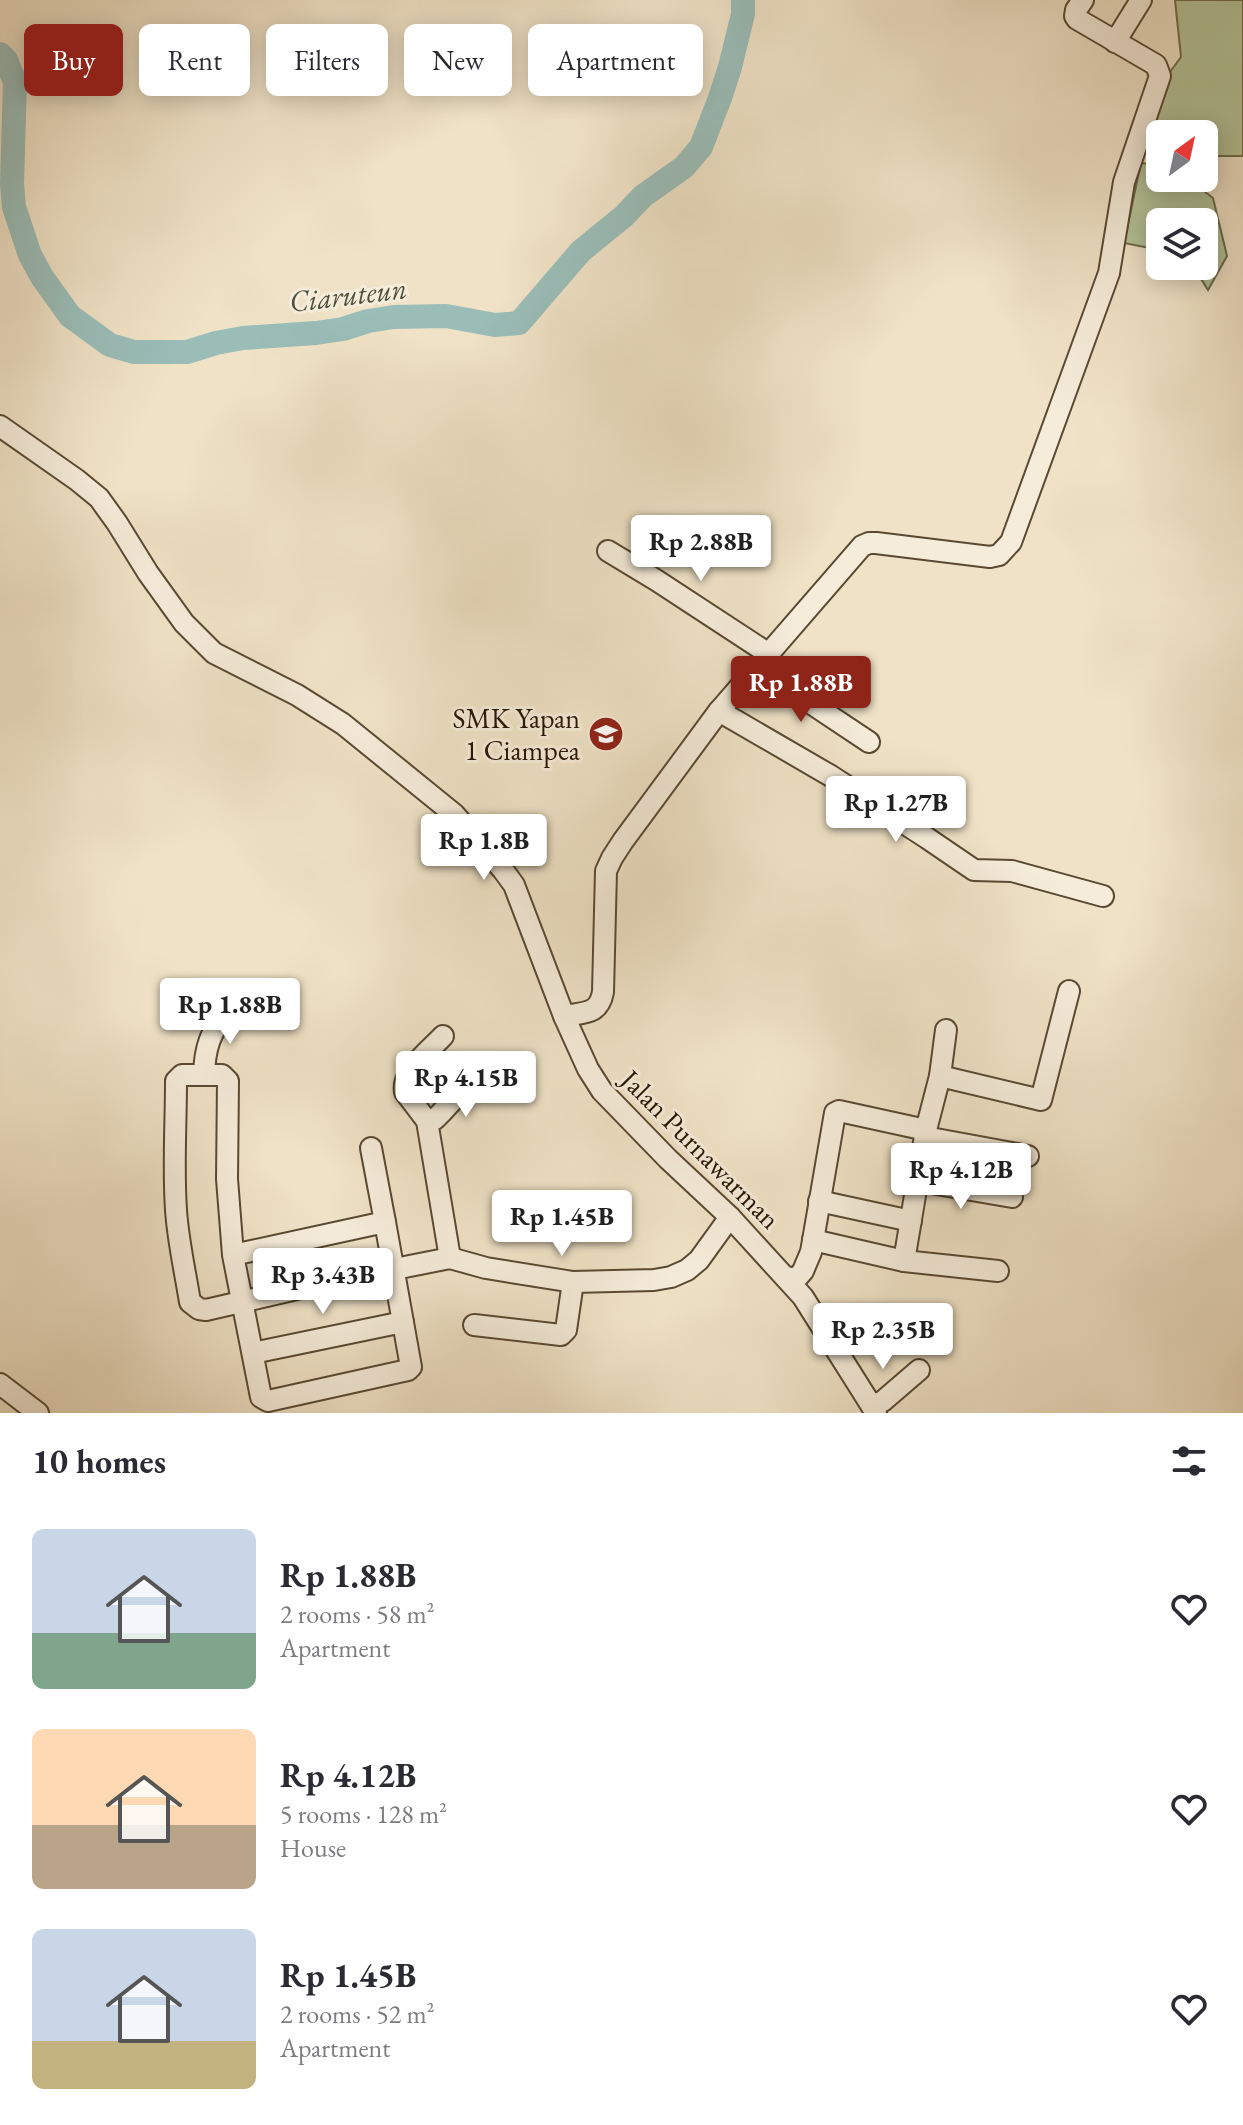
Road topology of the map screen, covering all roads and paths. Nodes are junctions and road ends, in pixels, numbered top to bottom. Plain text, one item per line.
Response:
1 (1083, 0) edge
2 (1141, 0) edge
3 (1115, 42) junction
4 (0, 426) edge
5 (608, 551) dead end
6 (763, 661) junction
7 (719, 711) junction
8 (869, 742) dead end
9 (1103, 896) dead end
10 (1069, 991) dead end
11 (225, 1010) dead end
12 (564, 1016) junction
13 (946, 1030) dead end
14 (443, 1036) dead end
15 (204, 1074) junction
16 (477, 1074) dead end
17 (940, 1076) junction
18 (427, 1121) junction
19 (926, 1134) junction
20 (371, 1148) dead end
21 (1028, 1156) dead end
22 (919, 1181) junction
23 (1012, 1197) dead end
24 (819, 1201) junction
25 (730, 1217) junction
26 (911, 1221) junction
27 (385, 1222) junction
28 (813, 1240) junction
29 (233, 1255) junction
30 (450, 1258) junction
31 (904, 1261) junction
32 (395, 1270) junction
33 (998, 1271) dead end
34 (786, 1277) junction
35 (573, 1282) junction
36 (243, 1301) junction
37 (403, 1322) junction
38 (474, 1325) dead end
39 (253, 1353) junction
40 (919, 1370) dead end
41 (0, 1384) edge
42 (874, 1410) edge
43 (38, 1413) edge

1 - 3 street
2 - 3 street
3 - 6 street
4 - 12 street, Jalan Purnawarman
5 - 6 street
6 - 7 street
6 - 8 street
7 - 9 street
7 - 12 street
10 - 17 street
11 - 15 street
12 - 25 street, Jalan Purnawarman
13 - 17 street
14 - 18 street
15 - 29 street
15 - 36 street
16 - 18 street
17 - 19 street
18 - 30 street
19 - 21 street
19 - 22 street
19 - 24 street
20 - 27 street
22 - 23 street
22 - 26 street
24 - 26 street
24 - 28 street
25 - 34 street, Jalan Purnawarman
25 - 35 street
26 - 31 street
27 - 29 street
27 - 32 street
28 - 31 street
28 - 34 street
29 - 36 street
30 - 32 street
30 - 35 street
31 - 33 street
32 - 36 street
32 - 37 street
34 - 42 street, Jalan Purnawarman
35 - 38 street
36 - 39 street
37 - 39 street
37 - 39 street
40 - 42 street
41 - 43 street

